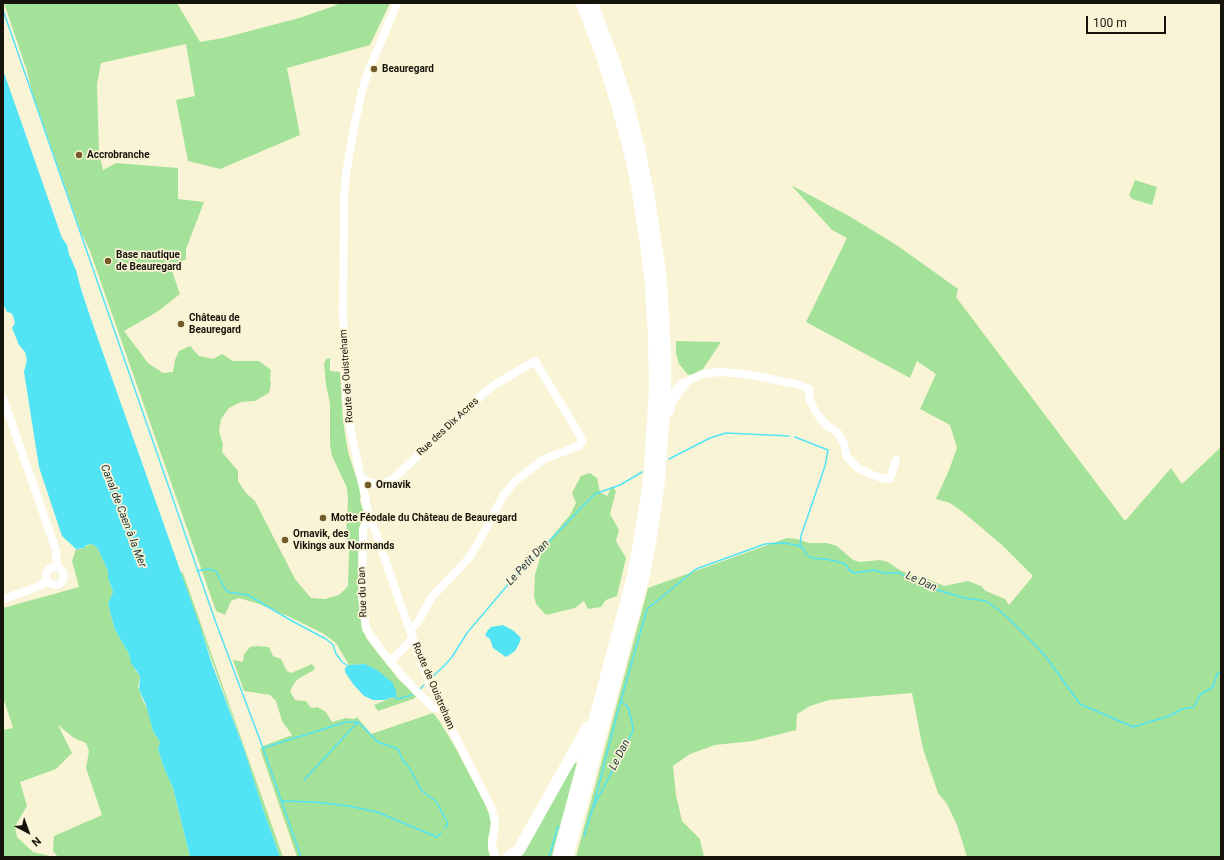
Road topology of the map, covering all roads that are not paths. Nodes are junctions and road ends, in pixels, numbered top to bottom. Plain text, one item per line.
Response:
1 (397, 3) edge
2 (582, 3) edge
3 (592, 3) edge
4 (665, 371) junction
5 (683, 385) junction
6 (3, 398) edge
7 (664, 418) junction
8 (896, 460) dead end
9 (361, 477) junction
10 (370, 517) junction
11 (57, 566) junction
12 (46, 581) junction
13 (3, 599) edge
14 (411, 634) junction
15 (390, 662) junction
16 (600, 700) junction
17 (442, 709) junction
18 (494, 848) junction
19 (496, 857) edge
20 (504, 857) edge
21 (510, 857) edge
22 (558, 857) edge
23 (567, 857) edge

1 - 9 street, Route de Ouistreham
2 - 16 highway
3 - 4 highway
4 - 5 highway
4 - 7 highway
5 - 7 highway
5 - 8 street
6 - 11 street
7 - 23 highway
9 - 10 street, Route de Ouistreham
9 - 14 street, Rue des Dix Acres
10 - 14 street, Route de Ouistreham
10 - 15 street, Rue du Dan
11 - 12 street
11 - 12 street
12 - 13 street
14 - 15 street
14 - 17 street, Route de Ouistreham
15 - 17 street, Rue du Dan
16 - 21 highway
16 - 22 highway
17 - 18 street, Route de Ouistreham
18 - 19 street, Route de Ouistreham
18 - 20 street
20 - 21 street

